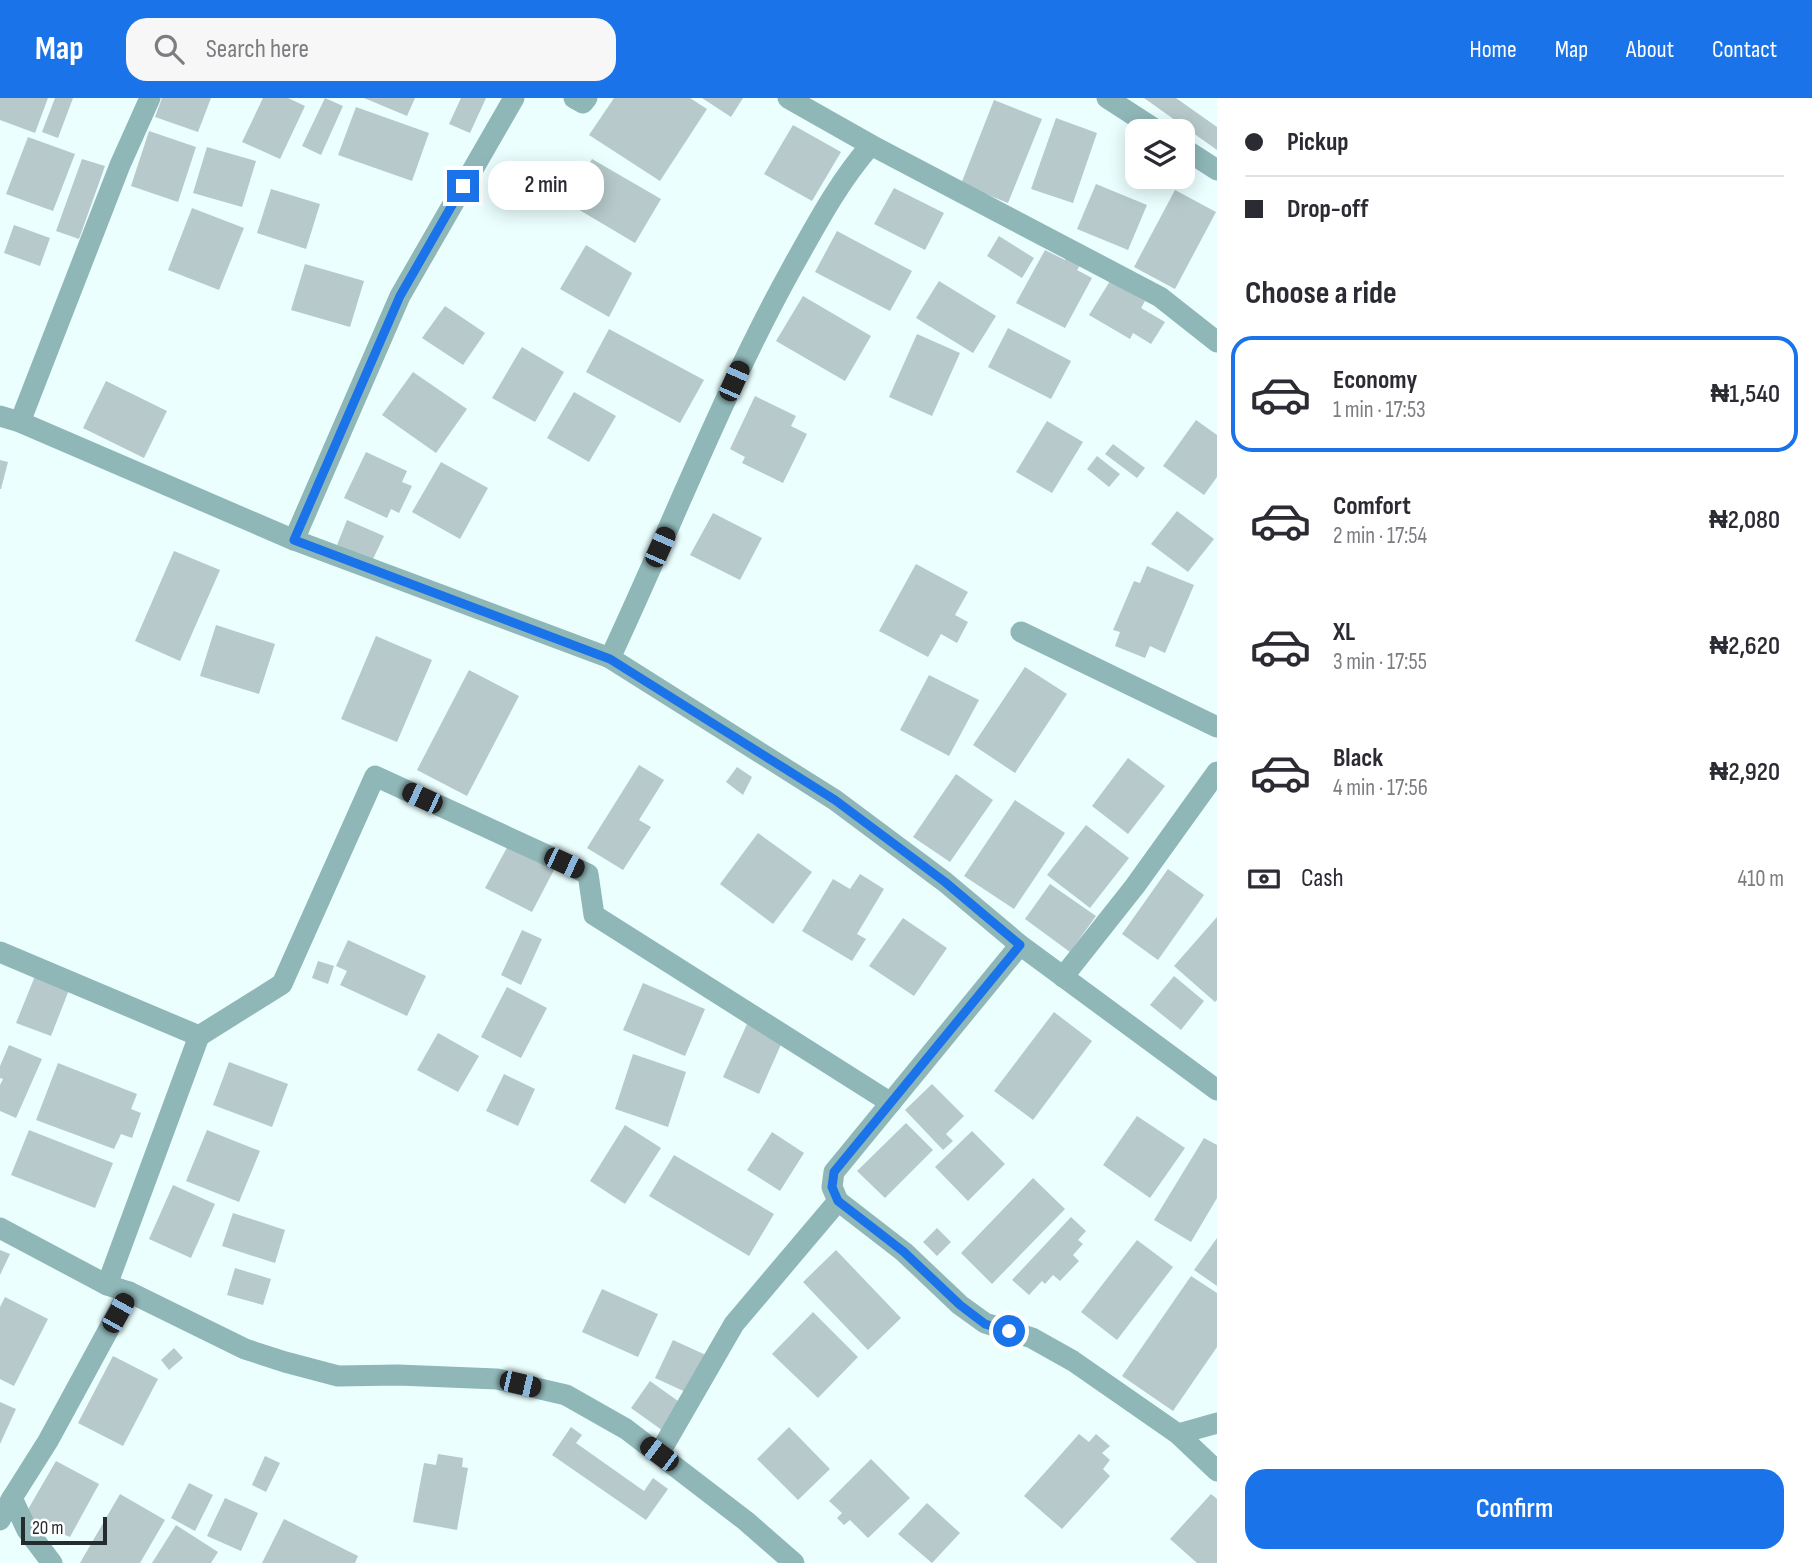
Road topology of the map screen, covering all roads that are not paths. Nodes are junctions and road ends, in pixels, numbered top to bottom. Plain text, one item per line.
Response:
1 (150, 98) edge
2 (513, 98) edge
3 (574, 98) edge
4 (587, 98) edge
5 (788, 98) edge
6 (1107, 98) edge
7 (1139, 119) edge
8 (871, 145) junction
9 (1195, 156) edge
10 (1217, 170) edge
11 (1217, 342) edge
12 (10, 419) edge
13 (294, 540) junction
14 (1021, 632) dead end
15 (610, 659) junction
16 (1217, 727) edge
17 (1217, 772) edge
18 (1020, 945) junction
19 (0, 952) edge
20 (1063, 977) junction
21 (200, 1036) junction
22 (1217, 1090) edge
23 (891, 1103) junction
24 (838, 1201) junction
25 (0, 1228) edge
26 (107, 1285) junction
27 (129, 1292) junction
28 (1217, 1423) edge
29 (1178, 1434) junction
30 (659, 1454) junction
31 (1217, 1471) edge
32 (12, 1498) junction
33 (0, 1520) edge
34 (52, 1563) edge
35 (794, 1563) edge

1 - 12 street
2 - 13 street
3 - 4 street
5 - 8 street
6 - 7 street
8 - 11 street
8 - 15 street
9 - 10 street
12 - 13 street
13 - 15 street
14 - 16 street
15 - 18 street
17 - 20 street
18 - 20 street
18 - 23 street
19 - 21 street
20 - 22 street
21 - 23 street
21 - 26 street
23 - 24 street
24 - 29 street
24 - 30 street
25 - 26 street
26 - 27 street
27 - 30 street
27 - 32 street
28 - 29 street
29 - 31 street
30 - 35 street
32 - 33 street
32 - 34 street

